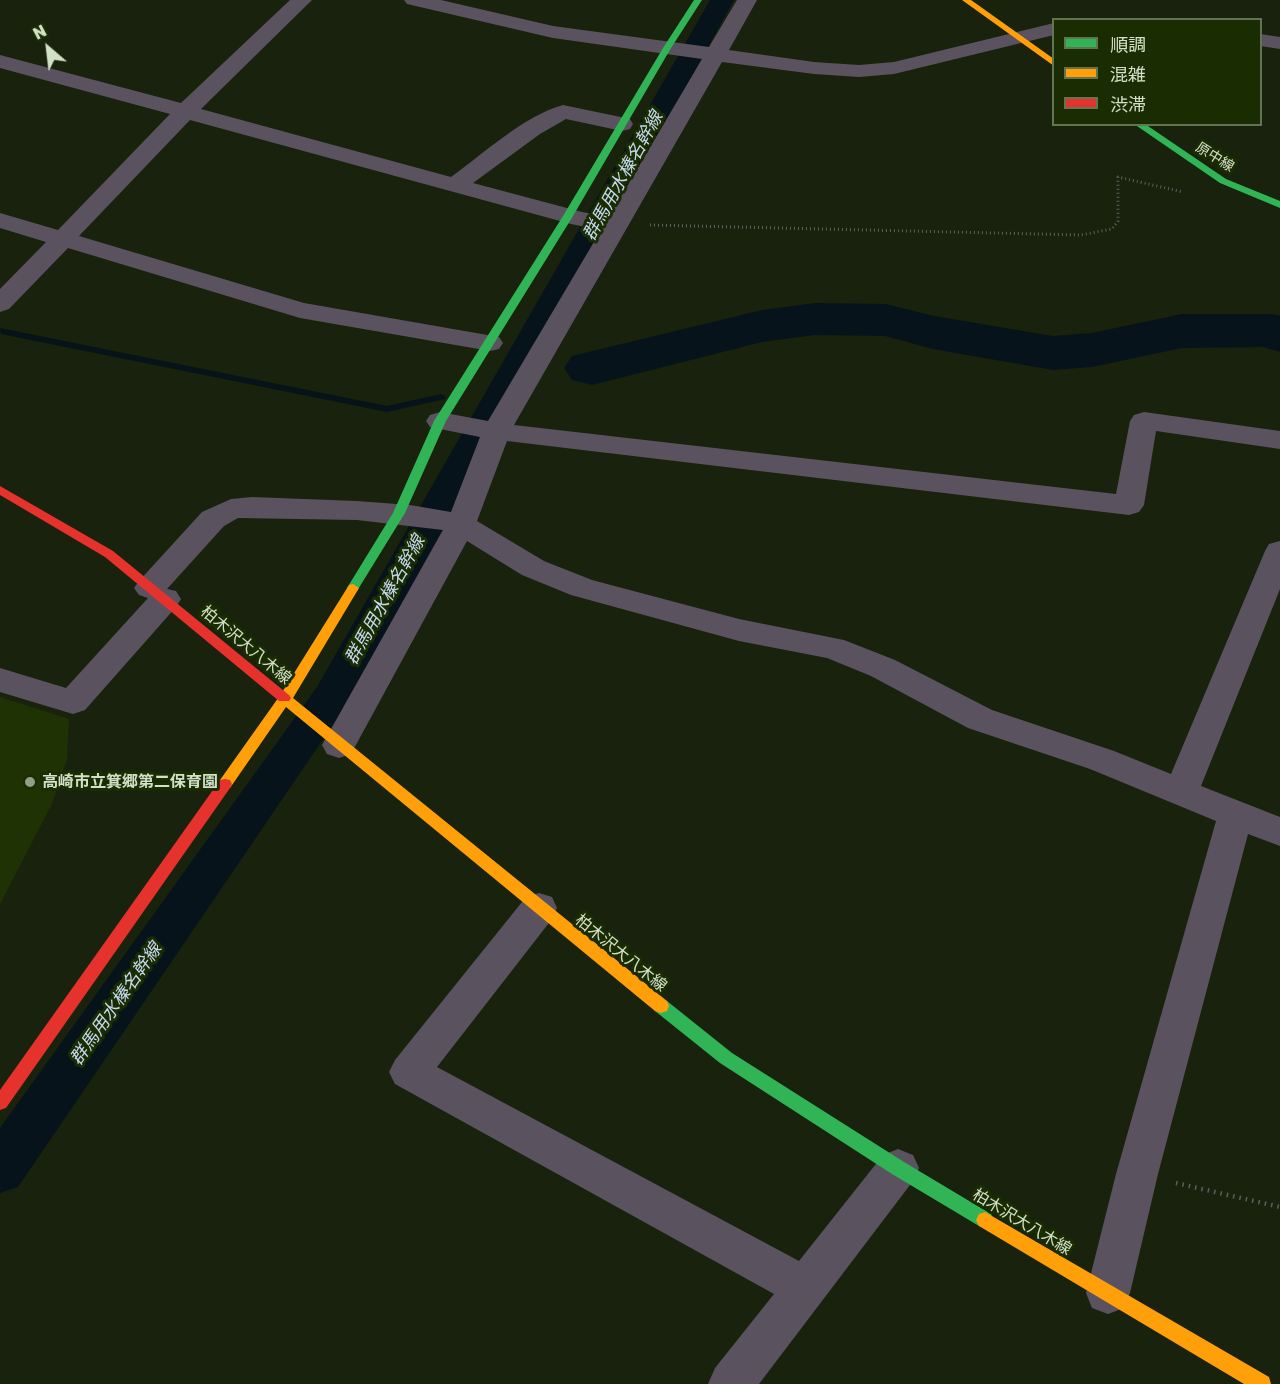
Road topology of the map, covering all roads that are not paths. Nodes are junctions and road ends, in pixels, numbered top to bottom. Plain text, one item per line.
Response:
1 (302, 0) edge
2 (414, 0) edge
3 (698, 0) edge
4 (747, 0) edge
5 (966, 0) edge
6 (1052, 29) edge
7 (1018, 38) junction
8 (1262, 40) edge
9 (1280, 43) edge
10 (670, 48) junction
11 (715, 54) junction
12 (0, 61) edge
13 (1052, 62) edge
14 (185, 112) junction
15 (622, 124) junction
16 (1141, 126) edge
17 (455, 185) junction
18 (1280, 205) edge
19 (574, 217) junction
20 (0, 220) edge
21 (614, 224) junction
22 (60, 239) junction
23 (0, 304) edge
24 (490, 343) junction
25 (446, 423) junction
26 (493, 431) junction
27 (1280, 440) edge
28 (0, 490) edge
29 (406, 514) junction
30 (454, 522) junction
31 (1280, 551) edge
32 (158, 593) junction
33 (0, 680) edge
34 (288, 702) junction
35 (334, 741) junction
36 (1181, 791) junction
37 (1236, 814) junction
38 (1280, 832) edge
39 (538, 908) junction
40 (0, 1103) edge
41 (898, 1168) junction
42 (806, 1288) junction
43 (1108, 1293) junction
44 (731, 1384) edge
45 (1262, 1384) edge

1 - 14 street
2 - 10 street
3 - 10 street
4 - 11 street
5 - 7 street
6 - 7 street
7 - 11 street
7 - 13 street
8 - 9 street
10 - 11 street
10 - 15 street
11 - 21 street
12 - 14 street
14 - 17 street
14 - 22 street
15 - 17 street
15 - 19 street
16 - 18 street, 原中線
17 - 19 street
19 - 21 street
19 - 24 street
20 - 22 street
21 - 26 street
22 - 23 street
22 - 24 street
24 - 25 street
25 - 26 street
25 - 29 street
26 - 27 street
26 - 30 street
28 - 32 street, 柏木沢大八木線
29 - 30 street
29 - 32 street
29 - 34 street
30 - 35 street
30 - 36 street
31 - 36 street
32 - 33 street
32 - 34 street, 柏木沢大八木線
34 - 35 street, 柏木沢大八木線
34 - 40 street
35 - 39 street, 柏木沢大八木線
36 - 37 street
37 - 38 street
37 - 43 street
39 - 41 street, 柏木沢大八木線
39 - 42 street
41 - 42 street
41 - 43 street, 柏木沢大八木線
42 - 44 street
43 - 45 street, 柏木沢大八木線

